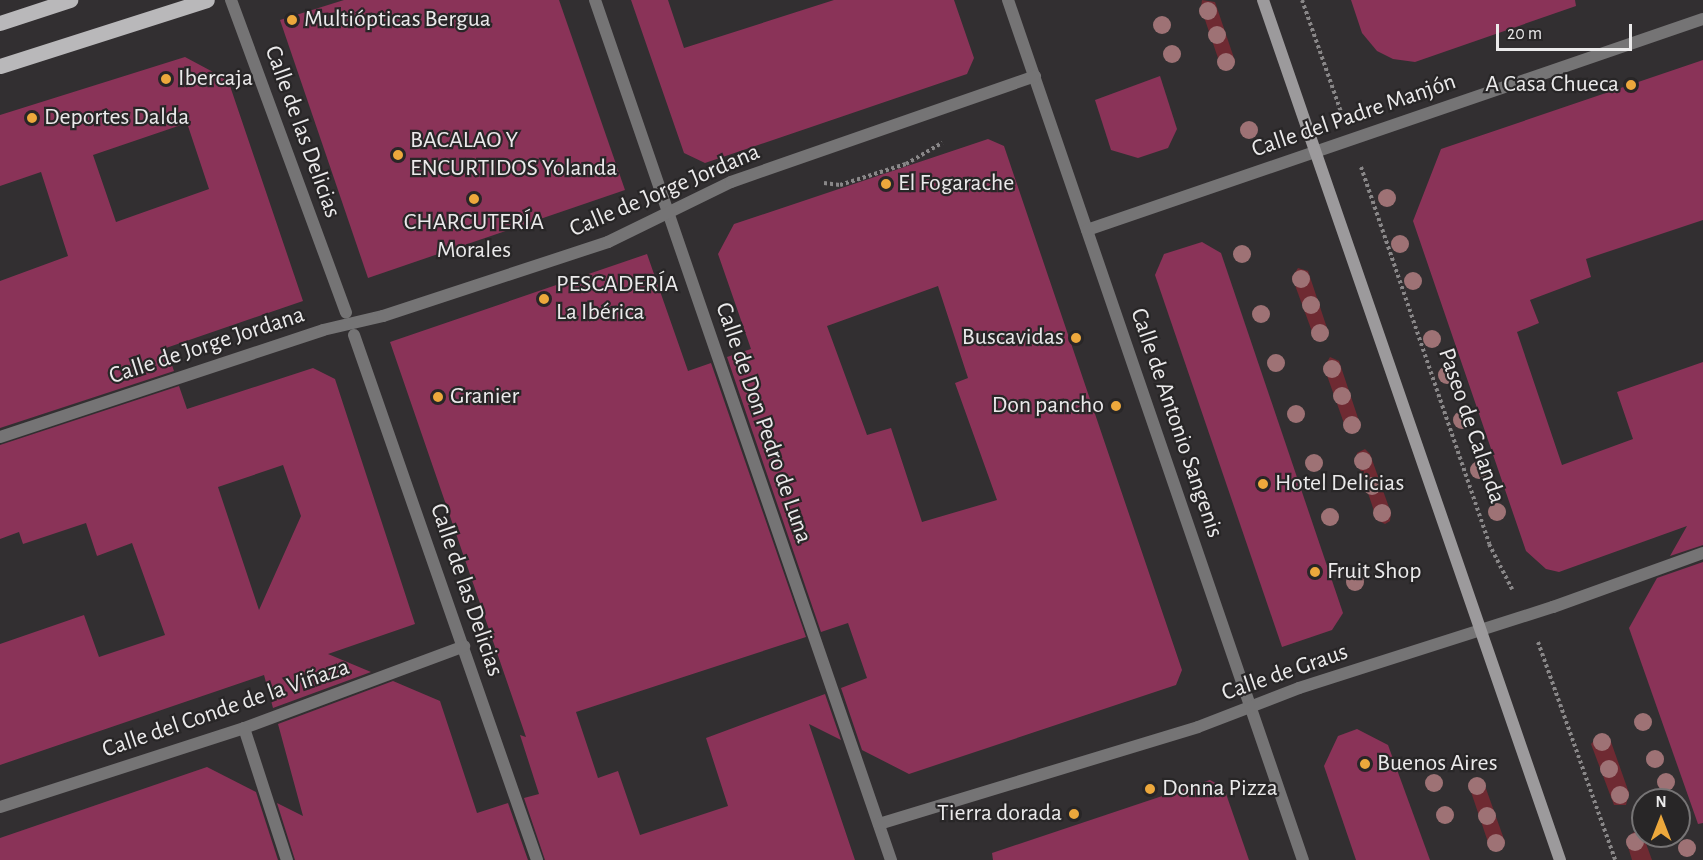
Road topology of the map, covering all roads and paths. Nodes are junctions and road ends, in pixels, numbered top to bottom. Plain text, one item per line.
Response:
1 (70, 0) edge
2 (207, 0) edge
3 (231, 0) edge
4 (595, 0) edge
5 (1008, 0) edge
6 (1263, 0) edge
7 (1302, 0) edge
8 (1703, 19) edge
9 (0, 23) edge
10 (0, 66) edge
11 (1035, 76) junction
12 (1352, 140) junction
13 (942, 143) dead end
14 (1315, 152) junction
15 (823, 183) dead end
16 (667, 210) junction
17 (1088, 230) junction
18 (346, 312) dead end
19 (354, 335) dead end
20 (0, 437) edge
21 (1703, 553) edge
22 (1526, 616) junction
23 (1481, 630) junction
24 (464, 646) junction
25 (1250, 707) junction
26 (244, 728) junction
27 (0, 807) edge
28 (879, 824) junction
29 (287, 860) edge
30 (537, 860) edge
31 (891, 860) edge
32 (1303, 860) edge
33 (1560, 860) edge
34 (1615, 860) edge

1 - 9 main road
2 - 10 main road
3 - 18 street, Calle de las Delicias
4 - 16 street, Calle de Don Pedro de Luna
5 - 11 street, Calle de Antonio Sangenis
6 - 14 main road
7 - 12 path, Paseo de Calanda
8 - 12 street, Calle del Padre Manjón
11 - 16 street, Calle de Jorge Jordana
11 - 17 street, Calle de Antonio Sangenis
12 - 14 street, Calle del Padre Manjón
12 - 22 path, Paseo de Calanda
13 - 15 path
14 - 17 street, Calle del Padre Manjón
14 - 23 main road
16 - 20 street, Calle de Jorge Jordana
16 - 28 street, Calle de Don Pedro de Luna
17 - 25 street, Calle de Antonio Sangenis
19 - 24 street, Calle de las Delicias
21 - 22 street, Calle de Graus
22 - 23 street, Calle de Graus
22 - 34 path, Paseo de Calanda
23 - 25 street, Calle de Graus
23 - 33 main road
24 - 26 street, Calle del Conde de la Viñaza
24 - 30 street, Calle de las Delicias
25 - 28 street, Calle de Graus
25 - 32 street, Calle de Antonio Sangenis
26 - 27 street, Calle del Conde de la Viñaza
26 - 29 street
28 - 31 street, Calle de Don Pedro de Luna

